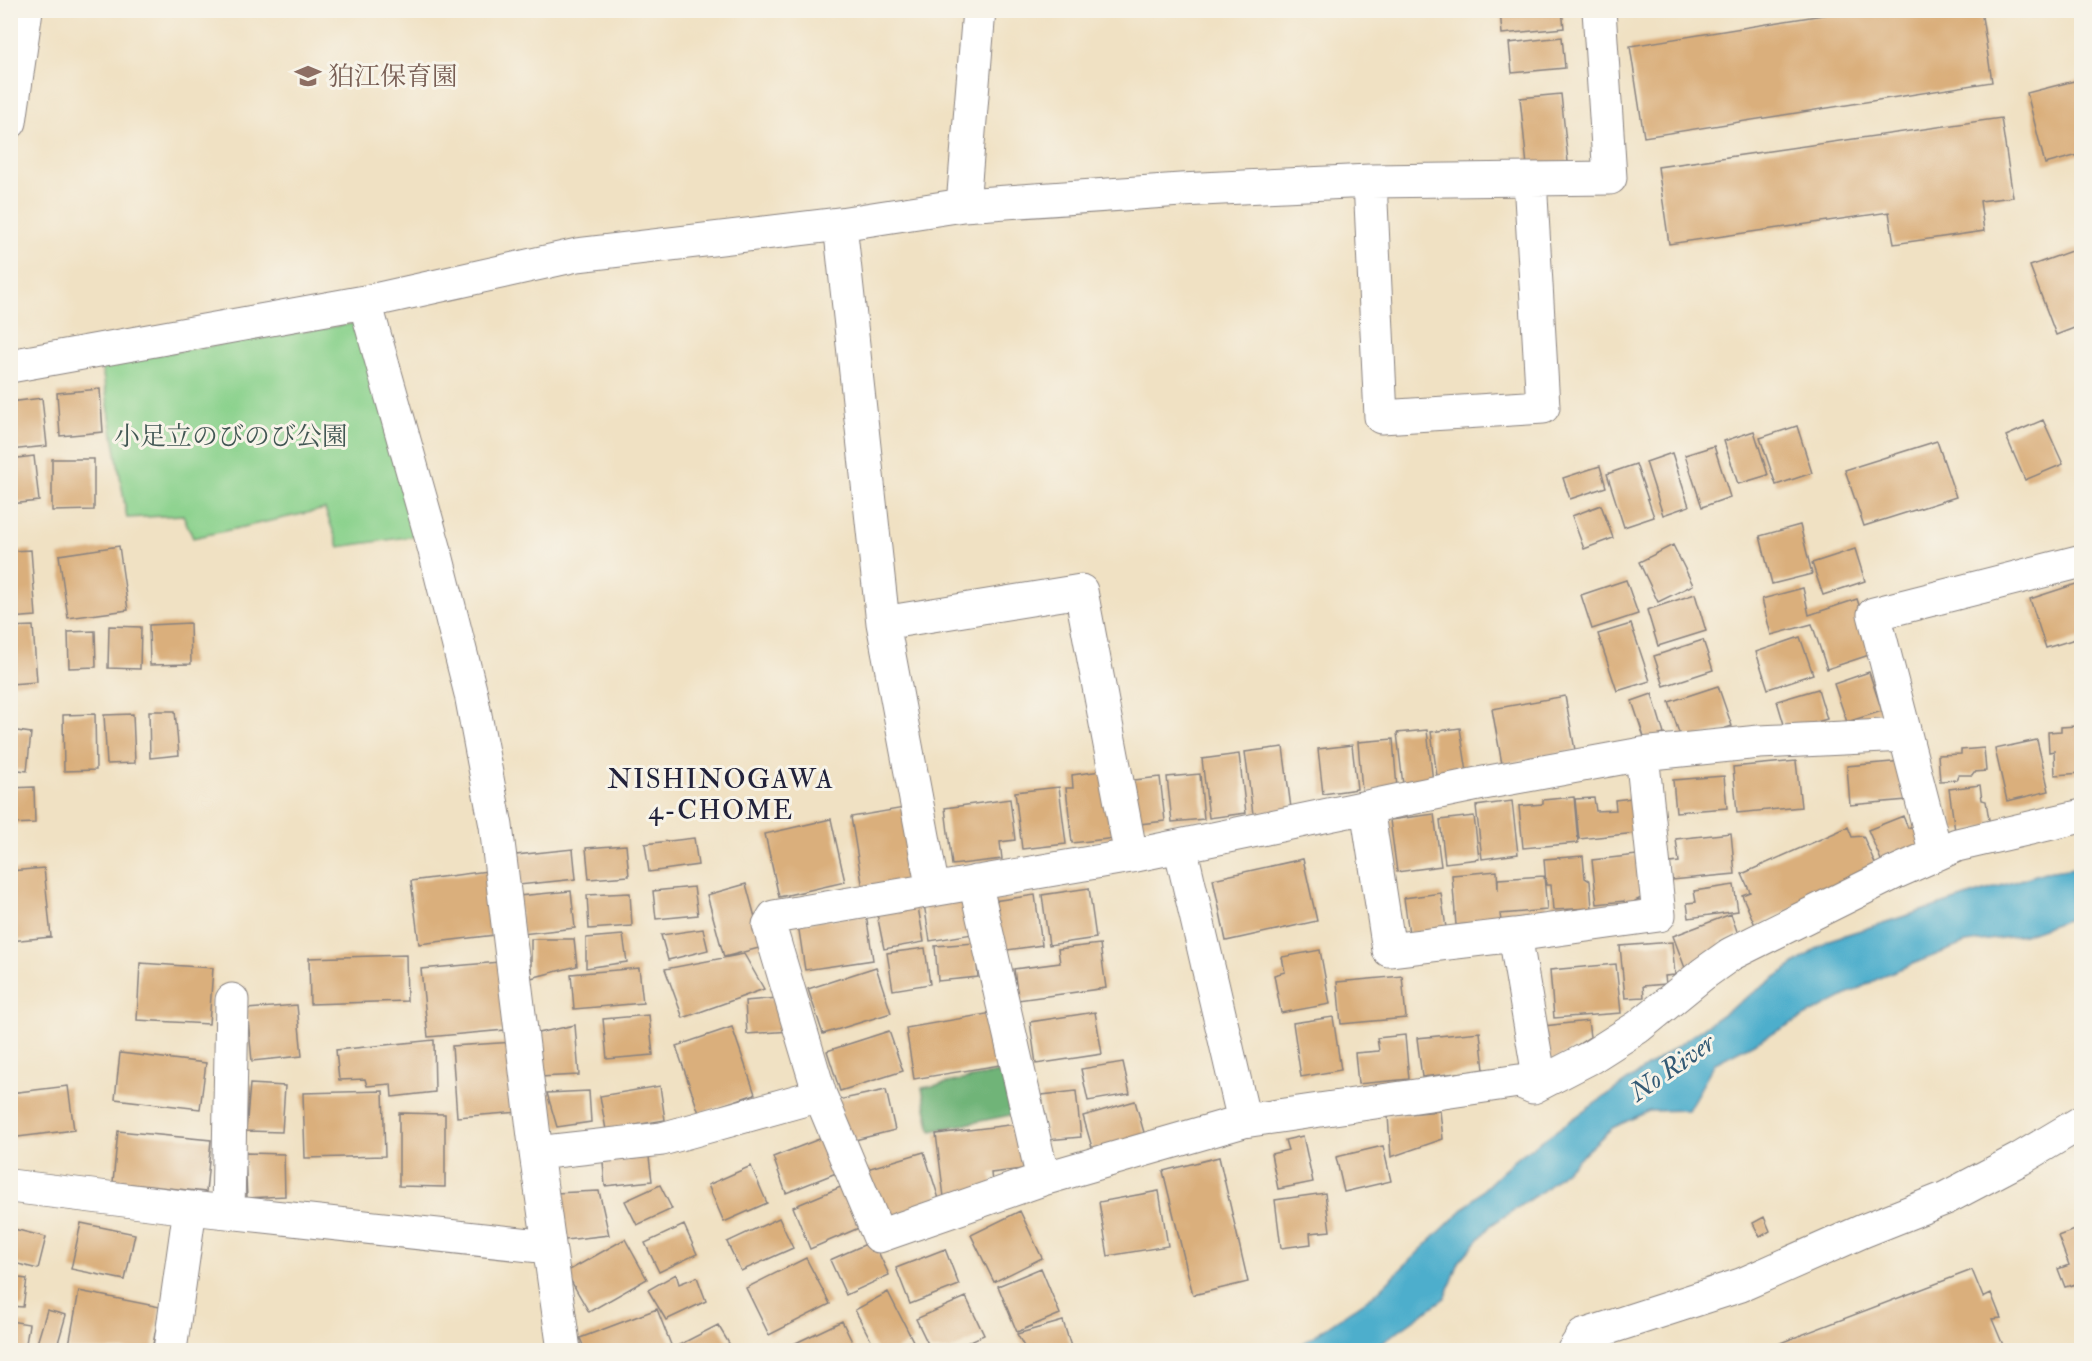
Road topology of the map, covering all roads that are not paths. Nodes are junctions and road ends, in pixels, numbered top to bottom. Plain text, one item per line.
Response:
1 (26, 10) edge
2 (979, 10) edge
3 (1599, 10) edge
4 (10, 123) edge
5 (1530, 179) junction
6 (1370, 181) junction
7 (963, 205) junction
8 (840, 224) junction
9 (365, 302) junction
10 (10, 366) edge
11 (2082, 561) edge
12 (883, 623) junction
13 (1905, 735) junction
14 (1642, 754) junction
15 (1367, 808) junction
16 (2082, 816) edge
17 (1180, 846) junction
18 (1936, 854) junction
19 (1131, 856) junction
20 (975, 882) junction
21 (933, 890) junction
22 (1515, 934) junction
23 (232, 1000) dead end
24 (1540, 1082) junction
25 (820, 1095) junction
26 (1244, 1122) junction
27 (2082, 1122) edge
28 (536, 1153) junction
29 (1043, 1179) junction
30 (10, 1186) edge
31 (190, 1208) junction
32 (228, 1212) junction
33 (549, 1247) junction
34 (170, 1350) edge
35 (564, 1350) edge
36 (1574, 1350) edge

1 - 4 street
2 - 7 street
3 - 5 street
5 - 6 street
5 - 6 street
6 - 7 street
7 - 8 street
8 - 9 street
8 - 12 street
9 - 10 street
9 - 28 street
11 - 13 street
12 - 19 street
12 - 21 street
13 - 14 street
13 - 18 street
14 - 15 street
14 - 22 street
15 - 17 street
15 - 22 street
16 - 18 street
17 - 19 street
17 - 26 street
18 - 24 street
19 - 20 street
20 - 21 street
20 - 29 street
21 - 25 street
22 - 24 street
23 - 32 street
24 - 26 street
25 - 28 street
25 - 29 street
26 - 29 street
27 - 36 street
28 - 33 street
30 - 31 street
31 - 32 street
31 - 34 street
32 - 33 street
33 - 35 street

